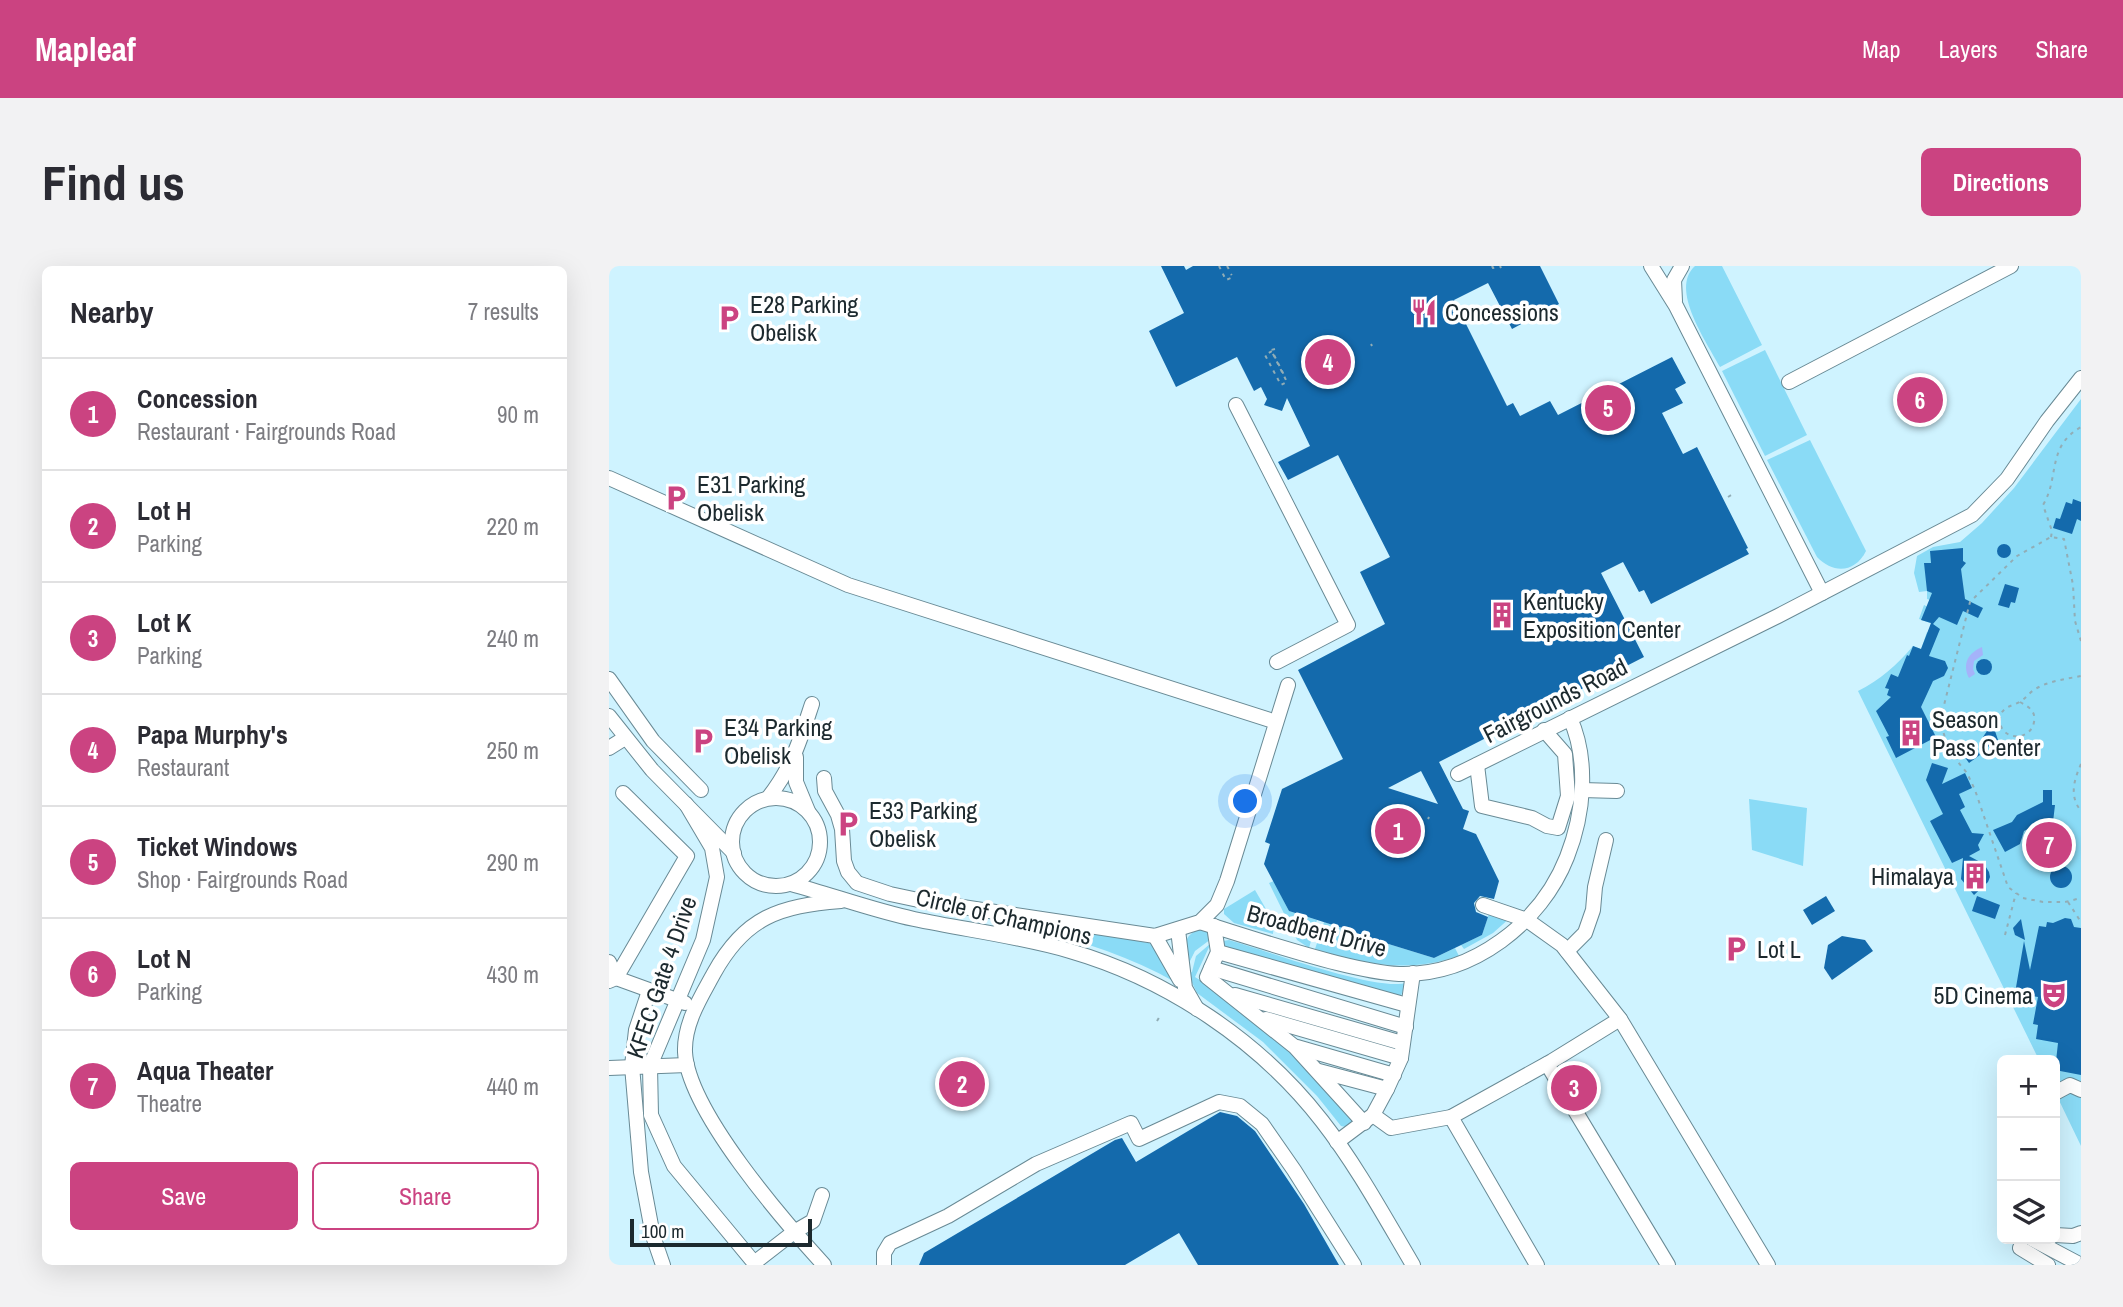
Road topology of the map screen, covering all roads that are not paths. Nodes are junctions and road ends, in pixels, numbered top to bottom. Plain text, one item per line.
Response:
1 (1651, 266) edge
2 (1682, 266) edge
3 (2011, 266) edge
4 (1676, 306) junction
5 (2081, 378) edge
6 (1789, 382) dead end
7 (1236, 405) dead end
8 (609, 478) edge
9 (1822, 593) junction
10 (1277, 662) dead end
11 (609, 679) edge
12 (1288, 685) dead end
13 (812, 704) dead end
14 (609, 716) edge
15 (1570, 718) junction
16 (1276, 722) junction
17 (1544, 730) junction
18 (625, 738) junction
19 (609, 748) edge
20 (796, 755) junction
21 (1477, 765) junction
22 (1458, 774) dead end
23 (824, 778) dead end
24 (701, 790) dead end
25 (1582, 790) junction
26 (1617, 791) dead end
27 (623, 793) dead end
28 (768, 799) junction
29 (686, 804) junction
30 (808, 811) junction
31 (1607, 840) dead end
32 (734, 853) junction
33 (791, 884) junction
34 (849, 900) junction
35 (1483, 905) dead end
36 (964, 906) junction
37 (1047, 919) junction
38 (1527, 920) junction
39 (1200, 922) junction
40 (1214, 926) junction
41 (960, 928) junction
42 (1178, 930) junction
43 (991, 934) junction
44 (1155, 936) junction
45 (1567, 951) junction
46 (1218, 952) junction
47 (609, 962) edge
48 (1211, 968) junction
49 (1413, 973) junction
50 (613, 980) edge
51 (1185, 988) junction
52 (649, 991) junction
53 (1227, 993) junction
54 (678, 1000) junction
55 (1407, 1005) junction
56 (696, 1007) junction
57 (1198, 1010) junction
58 (1261, 1018) junction
59 (1620, 1019) junction
60 (1406, 1027) junction
61 (1402, 1043) junction
62 (1295, 1047) junction
63 (1401, 1058) junction
64 (1547, 1064) junction
65 (687, 1065) junction
66 (632, 1066) junction
67 (650, 1066) junction
68 (609, 1068) edge
69 (1318, 1070) junction
70 (1394, 1075) junction
71 (1387, 1090) junction
72 (2060, 1090) edge
73 (2081, 1090) edge
74 (1451, 1117) junction
75 (1368, 1119) junction
76 (1337, 1142) junction
77 (822, 1195) dead end
78 (795, 1232) junction
79 (2081, 1233) edge
80 (2060, 1235) edge
81 (2042, 1244) edge
82 (2020, 1248) dead end
83 (2079, 1263) edge
84 (755, 1264) edge
85 (663, 1265) edge
86 (824, 1265) edge
87 (884, 1265) edge
88 (1354, 1265) edge
89 (1413, 1265) edge
90 (1537, 1265) edge
91 (1668, 1265) edge
92 (1768, 1265) edge
93 (2047, 1265) edge

1 - 4 street
2 - 4 street
3 - 6 street
4 - 9 street
5 - 9 street, Fairgrounds Road
7 - 10 street
8 - 16 street
9 - 15 street, Fairgrounds Road
11 - 24 street
12 - 16 street
13 - 20 street
14 - 18 street
15 - 17 street, Fairgrounds Road
15 - 25 street, Broadbent Drive
16 - 39 street
17 - 21 street, Fairgrounds Road
17 - 21 street
18 - 19 street
18 - 29 street
20 - 28 street
20 - 30 street
21 - 22 street, Fairgrounds Road
23 - 36 street
25 - 26 street
25 - 38 street, Broadbent Drive
27 - 50 street
28 - 30 street
28 - 32 street
29 - 32 street
29 - 54 street, KFEC Gate 4 Drive
30 - 33 street
31 - 45 street
32 - 33 street
33 - 34 street, Circle of Champions
34 - 41 street, Circle of Champions
34 - 56 street
35 - 38 street
36 - 37 street
36 - 41 street
37 - 43 street
37 - 44 street
38 - 45 street
38 - 49 street, Broadbent Drive
39 - 40 street, Broadbent Drive
39 - 42 street
40 - 46 street
40 - 49 street, Broadbent Drive
41 - 43 street, Circle of Champions
42 - 44 street
42 - 51 street
43 - 57 street, Circle of Champions
44 - 51 street
45 - 59 street
46 - 48 street
46 - 55 street
47 - 50 street
48 - 53 street
48 - 60 street
49 - 55 street
50 - 52 street
51 - 57 street
52 - 54 street
52 - 66 street
53 - 58 street
53 - 61 street
54 - 56 street
54 - 67 street, KFEC Gate 4 Drive
55 - 60 street
56 - 65 street
57 - 76 street, Circle of Champions
58 - 62 street
58 - 63 street
59 - 64 street
59 - 92 street
60 - 61 street
61 - 63 street
62 - 69 street
62 - 70 street
63 - 70 street
64 - 74 street
64 - 91 street
65 - 67 street
65 - 78 street
66 - 67 street
66 - 68 street
66 - 85 street
67 - 84 street, KFEC Gate 4 Drive
69 - 71 street
69 - 75 street
70 - 71 street
71 - 75 street
72 - 73 street
74 - 75 street
74 - 90 street
75 - 76 street
76 - 89 street, Circle of Champions
77 - 78 street
78 - 84 street
78 - 86 street
79 - 80 street
81 - 83 street
82 - 93 street
87 - 88 street

